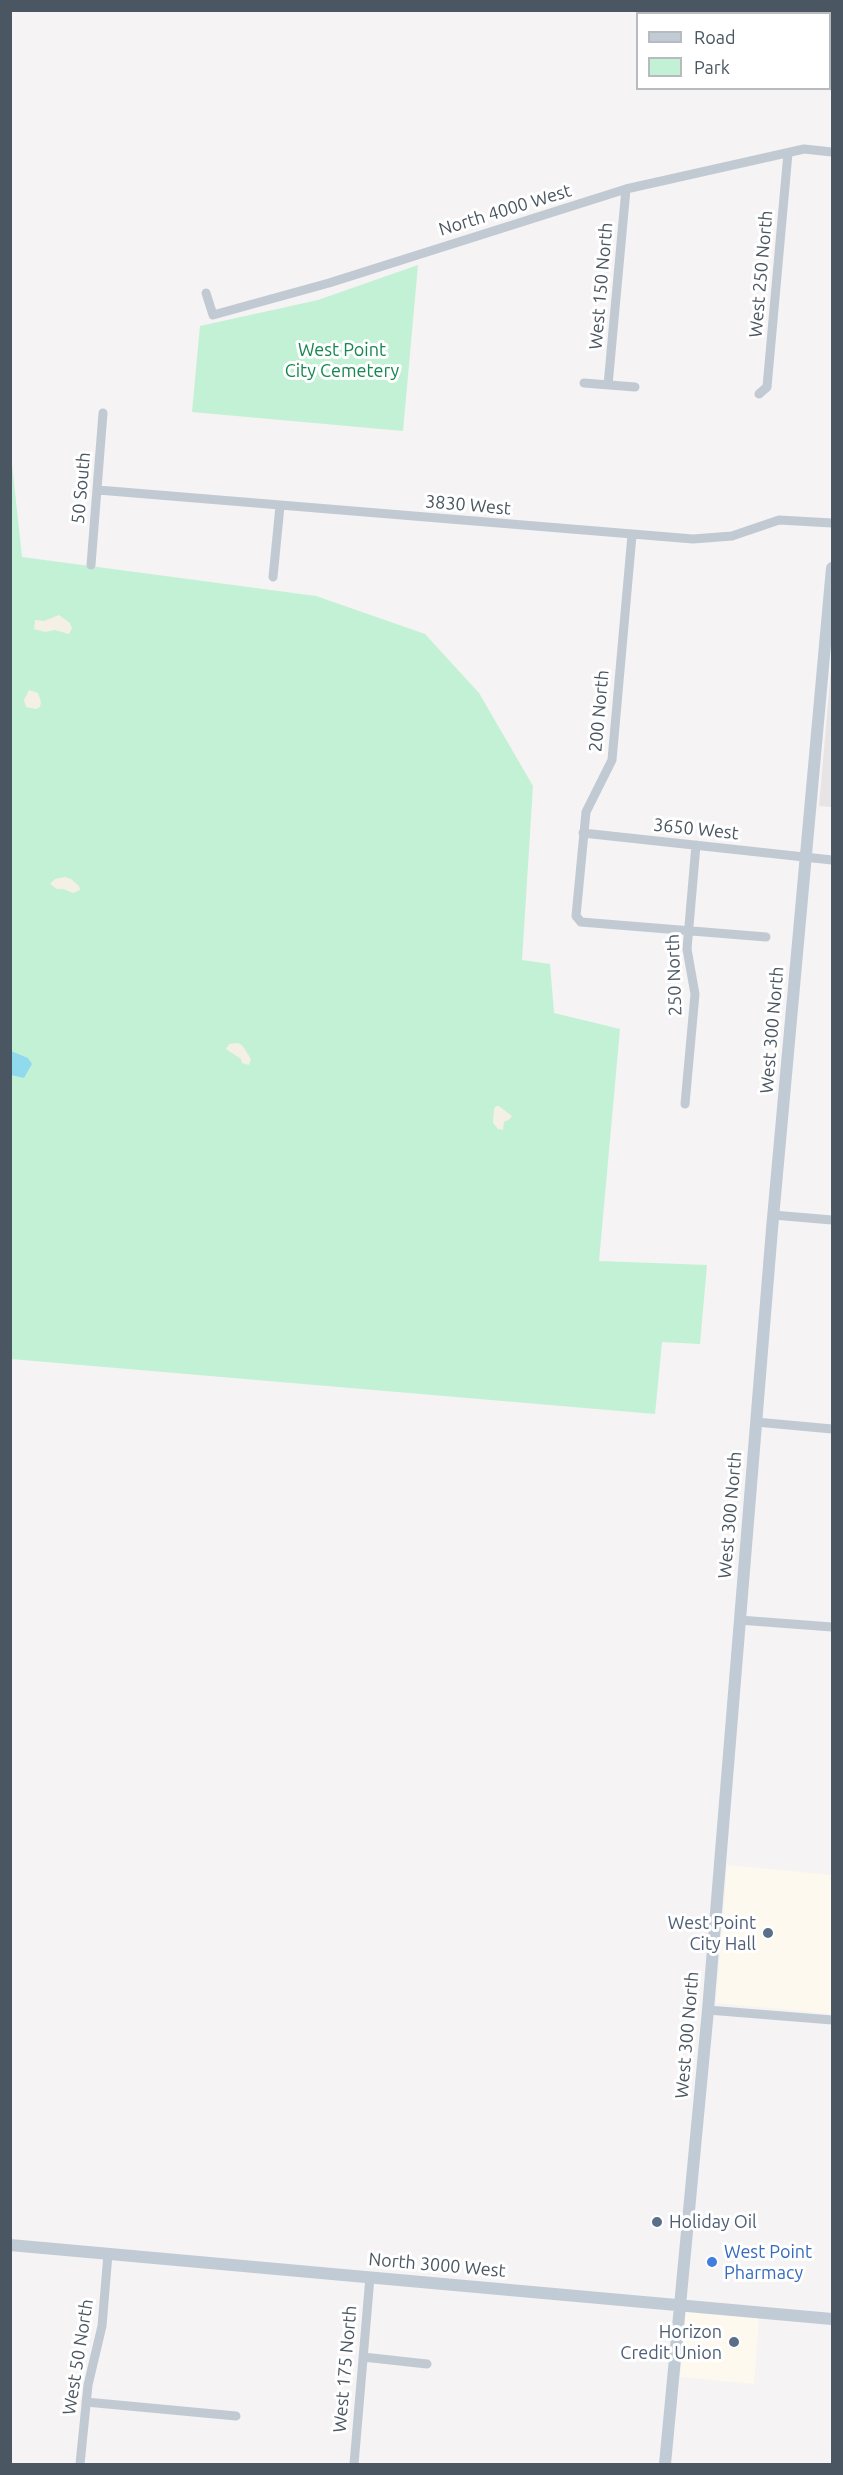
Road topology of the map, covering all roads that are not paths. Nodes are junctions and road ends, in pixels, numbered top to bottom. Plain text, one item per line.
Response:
1 (832, 152) edge
2 (788, 153) junction
3 (626, 189) junction
4 (206, 293) dead end
5 (584, 383) dead end
6 (608, 385) junction
7 (634, 387) dead end
8 (759, 394) dead end
9 (103, 413) dead end
10 (98, 490) junction
11 (280, 506) junction
12 (832, 523) edge
13 (632, 535) junction
14 (91, 565) dead end
15 (832, 568) edge
16 (273, 577) dead end
17 (583, 833) junction
18 (696, 845) junction
19 (807, 857) junction
20 (832, 860) edge
21 (688, 932) junction
22 (766, 938) dead end
23 (685, 1104) dead end
24 (773, 1215) junction
25 (832, 1220) edge
26 (756, 1422) junction
27 (832, 1429) edge
28 (739, 1620) junction
29 (832, 1627) edge
30 (708, 2010) junction
31 (832, 2020) edge
32 (10, 2245) edge
33 (108, 2254) junction
34 (370, 2277) junction
35 (680, 2305) junction
36 (832, 2319) edge
37 (363, 2357) junction
38 (427, 2364) dead end
39 (86, 2402) junction
40 (236, 2416) dead end
41 (80, 2464) edge
42 (354, 2464) edge
43 (665, 2464) edge

1 - 2 street, North 4000 West
2 - 3 street, North 4000 West
2 - 8 street, West 250 North
3 - 4 street, North 4000 West
3 - 6 street, West 150 North
5 - 6 street
6 - 7 street
9 - 10 street, 50 South
10 - 11 street, 3830 West
10 - 14 street, 50 South
11 - 13 street, 3830 West
11 - 16 street
12 - 13 street, 3830 West
13 - 17 street, 200 North
15 - 19 main road, West 300 North
17 - 18 street, 3650 West
17 - 21 street, 200 North
18 - 19 street, 3650 West
18 - 21 street, 250 North
19 - 20 street, 3650 West
19 - 24 main road, West 300 North
21 - 22 street
21 - 23 street, 250 North
24 - 25 street
24 - 26 main road, West 300 North
26 - 27 street
26 - 28 main road, West 300 North
28 - 29 street
28 - 30 main road, West 300 North
30 - 31 street
30 - 35 main road, West 300 North
32 - 33 main road, North 3000 West
33 - 34 main road, North 3000 West
33 - 39 street, West 50 North
34 - 35 main road, North 3000 West
34 - 37 street, West 175 North
35 - 36 main road, North 3000 West
35 - 43 main road, West 300 North
37 - 38 street
37 - 42 street, West 175 North
39 - 40 street
39 - 41 street, West 50 North

